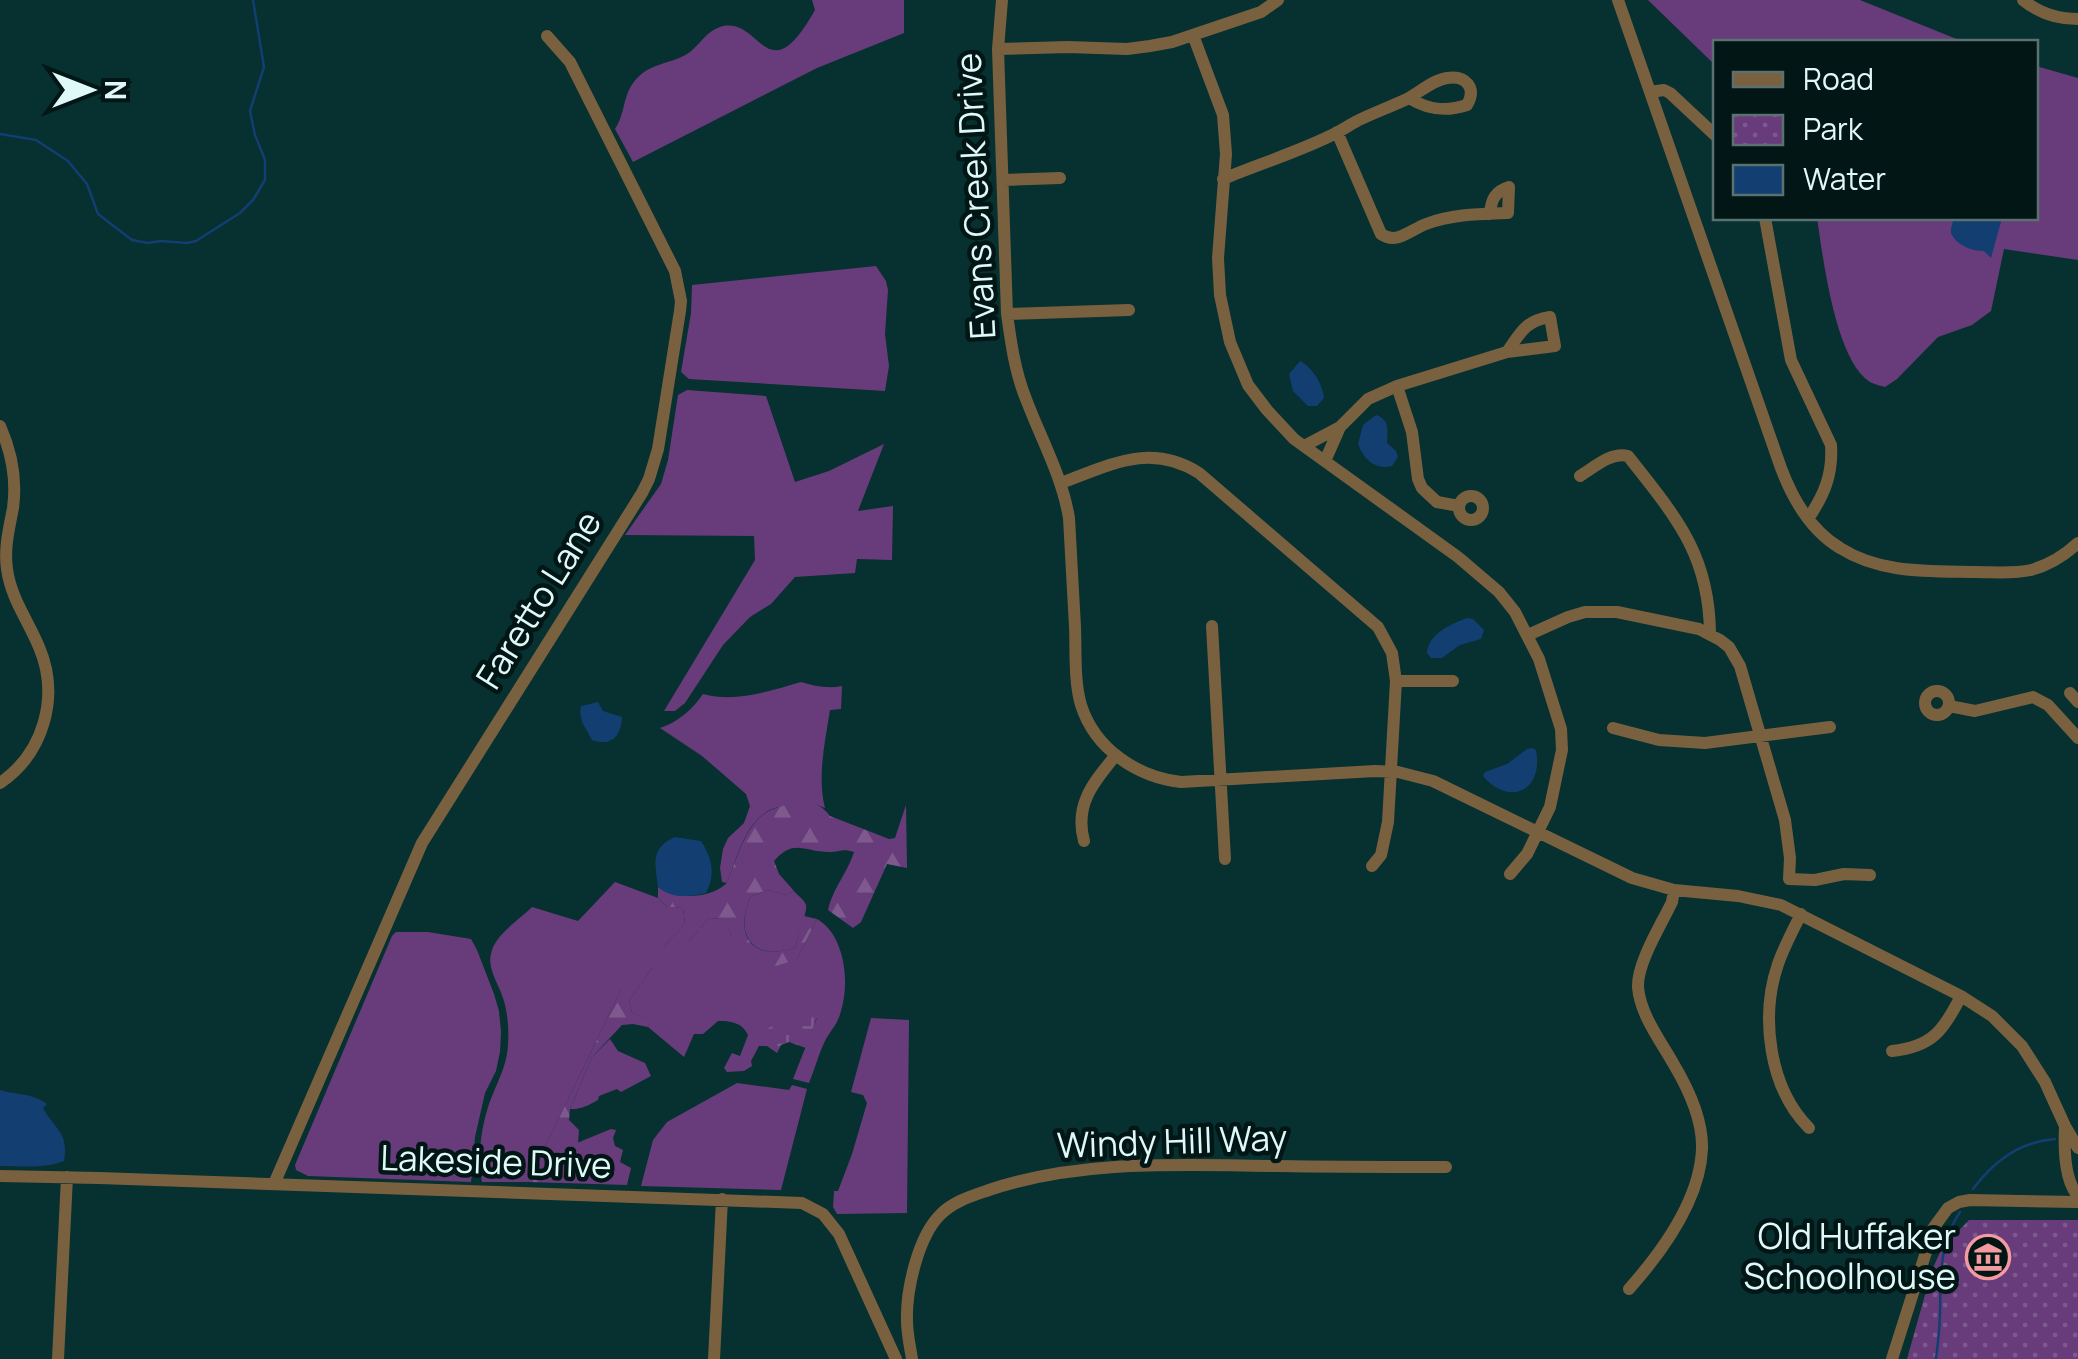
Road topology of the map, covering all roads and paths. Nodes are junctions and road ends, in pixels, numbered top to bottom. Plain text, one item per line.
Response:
1 (1002, 0) edge
2 (1278, 0) edge
3 (1618, 0) edge
4 (2022, 0) edge
5 (2078, 19) edge
6 (1193, 35) junction
7 (548, 36) dead end
8 (998, 49) junction
9 (1650, 92) junction
10 (1409, 98) dead end
11 (1337, 132) junction
12 (1713, 133) edge
13 (1226, 154) junction
14 (1256, 165) junction
15 (1060, 178) dead end
16 (1223, 179) junction
17 (1003, 180) junction
18 (1490, 214) dead end
19 (1764, 220) edge
20 (1130, 310) dead end
21 (1007, 314) junction
22 (1507, 352) dead end
23 (1397, 386) junction
24 (0, 426) edge
25 (1340, 427) junction
26 (1304, 446) junction
27 (1325, 462) junction
28 (1580, 476) dead end
29 (1061, 482) junction
30 (1458, 506) dead end
31 (1808, 519) junction
32 (2078, 543) edge
33 (1212, 626) dead end
34 (1710, 634) junction
35 (1528, 635) junction
36 (1396, 680) junction
37 (1453, 681) dead end
38 (1950, 706) dead end
39 (1830, 727) dead end
40 (1612, 728) dead end
41 (1761, 734) junction
42 (2078, 738) edge
43 (1116, 755) junction
44 (1391, 772) junction
45 (1221, 780) junction
46 (0, 783) edge
47 (1542, 834) junction
48 (1084, 840) dead end
49 (1226, 859) dead end
50 (1372, 866) dead end
51 (1510, 874) dead end
52 (1870, 875) dead end
53 (1674, 890) junction
54 (1801, 914) junction
55 (1961, 996) junction
56 (1892, 1051) dead end
57 (2065, 1126) junction
58 (1809, 1128) dead end
59 (2078, 1148) edge
60 (1446, 1167) dead end
61 (0, 1176) edge
62 (67, 1177) junction
63 (274, 1184) junction
64 (722, 1199) junction
65 (2078, 1199) edge
66 (1628, 1289) dead end
67 (58, 1359) edge
68 (714, 1359) edge
69 (896, 1359) edge
70 (912, 1359) edge
71 (1892, 1359) edge

1 - 8 street, Evans Creek Drive
2 - 6 street
3 - 9 street
4 - 5 street
6 - 8 street
6 - 13 street
7 - 63 street, Faretto Lane
8 - 17 street, Evans Creek Drive
9 - 12 street
9 - 31 street
10 - 11 street
11 - 14 street
11 - 18 street
13 - 14 street
13 - 16 street
14 - 16 street
15 - 17 street
16 - 26 street
17 - 21 street, Evans Creek Drive
19 - 31 street
20 - 21 street
21 - 29 street, Evans Creek Drive
22 - 23 street
23 - 25 street
23 - 30 street
24 - 46 street
25 - 26 street
25 - 27 street
26 - 27 street
27 - 35 street
28 - 34 street
29 - 36 street
29 - 43 street, Evans Creek Drive
31 - 32 street
33 - 45 street
34 - 35 street
34 - 41 street
35 - 47 street
36 - 37 street
36 - 44 street
38 - 42 street
39 - 41 street
40 - 41 street
41 - 52 street
43 - 45 street, Evans Creek Drive
43 - 48 street
44 - 45 street, Evans Creek Drive
44 - 47 street, Evans Creek Drive
44 - 50 street
45 - 49 street
47 - 51 street
47 - 53 street, Evans Creek Drive
53 - 54 street, Evans Creek Drive
53 - 66 street
54 - 55 street, Evans Creek Drive
54 - 58 street
55 - 56 street
55 - 57 street, Evans Creek Drive
57 - 59 street
57 - 65 street
60 - 70 street, Windy Hill Way
61 - 62 street, Lakeside Drive
62 - 63 street, Lakeside Drive
62 - 67 street
63 - 64 street, Lakeside Drive
64 - 68 street
64 - 69 street, Lakeside Drive
65 - 71 street

